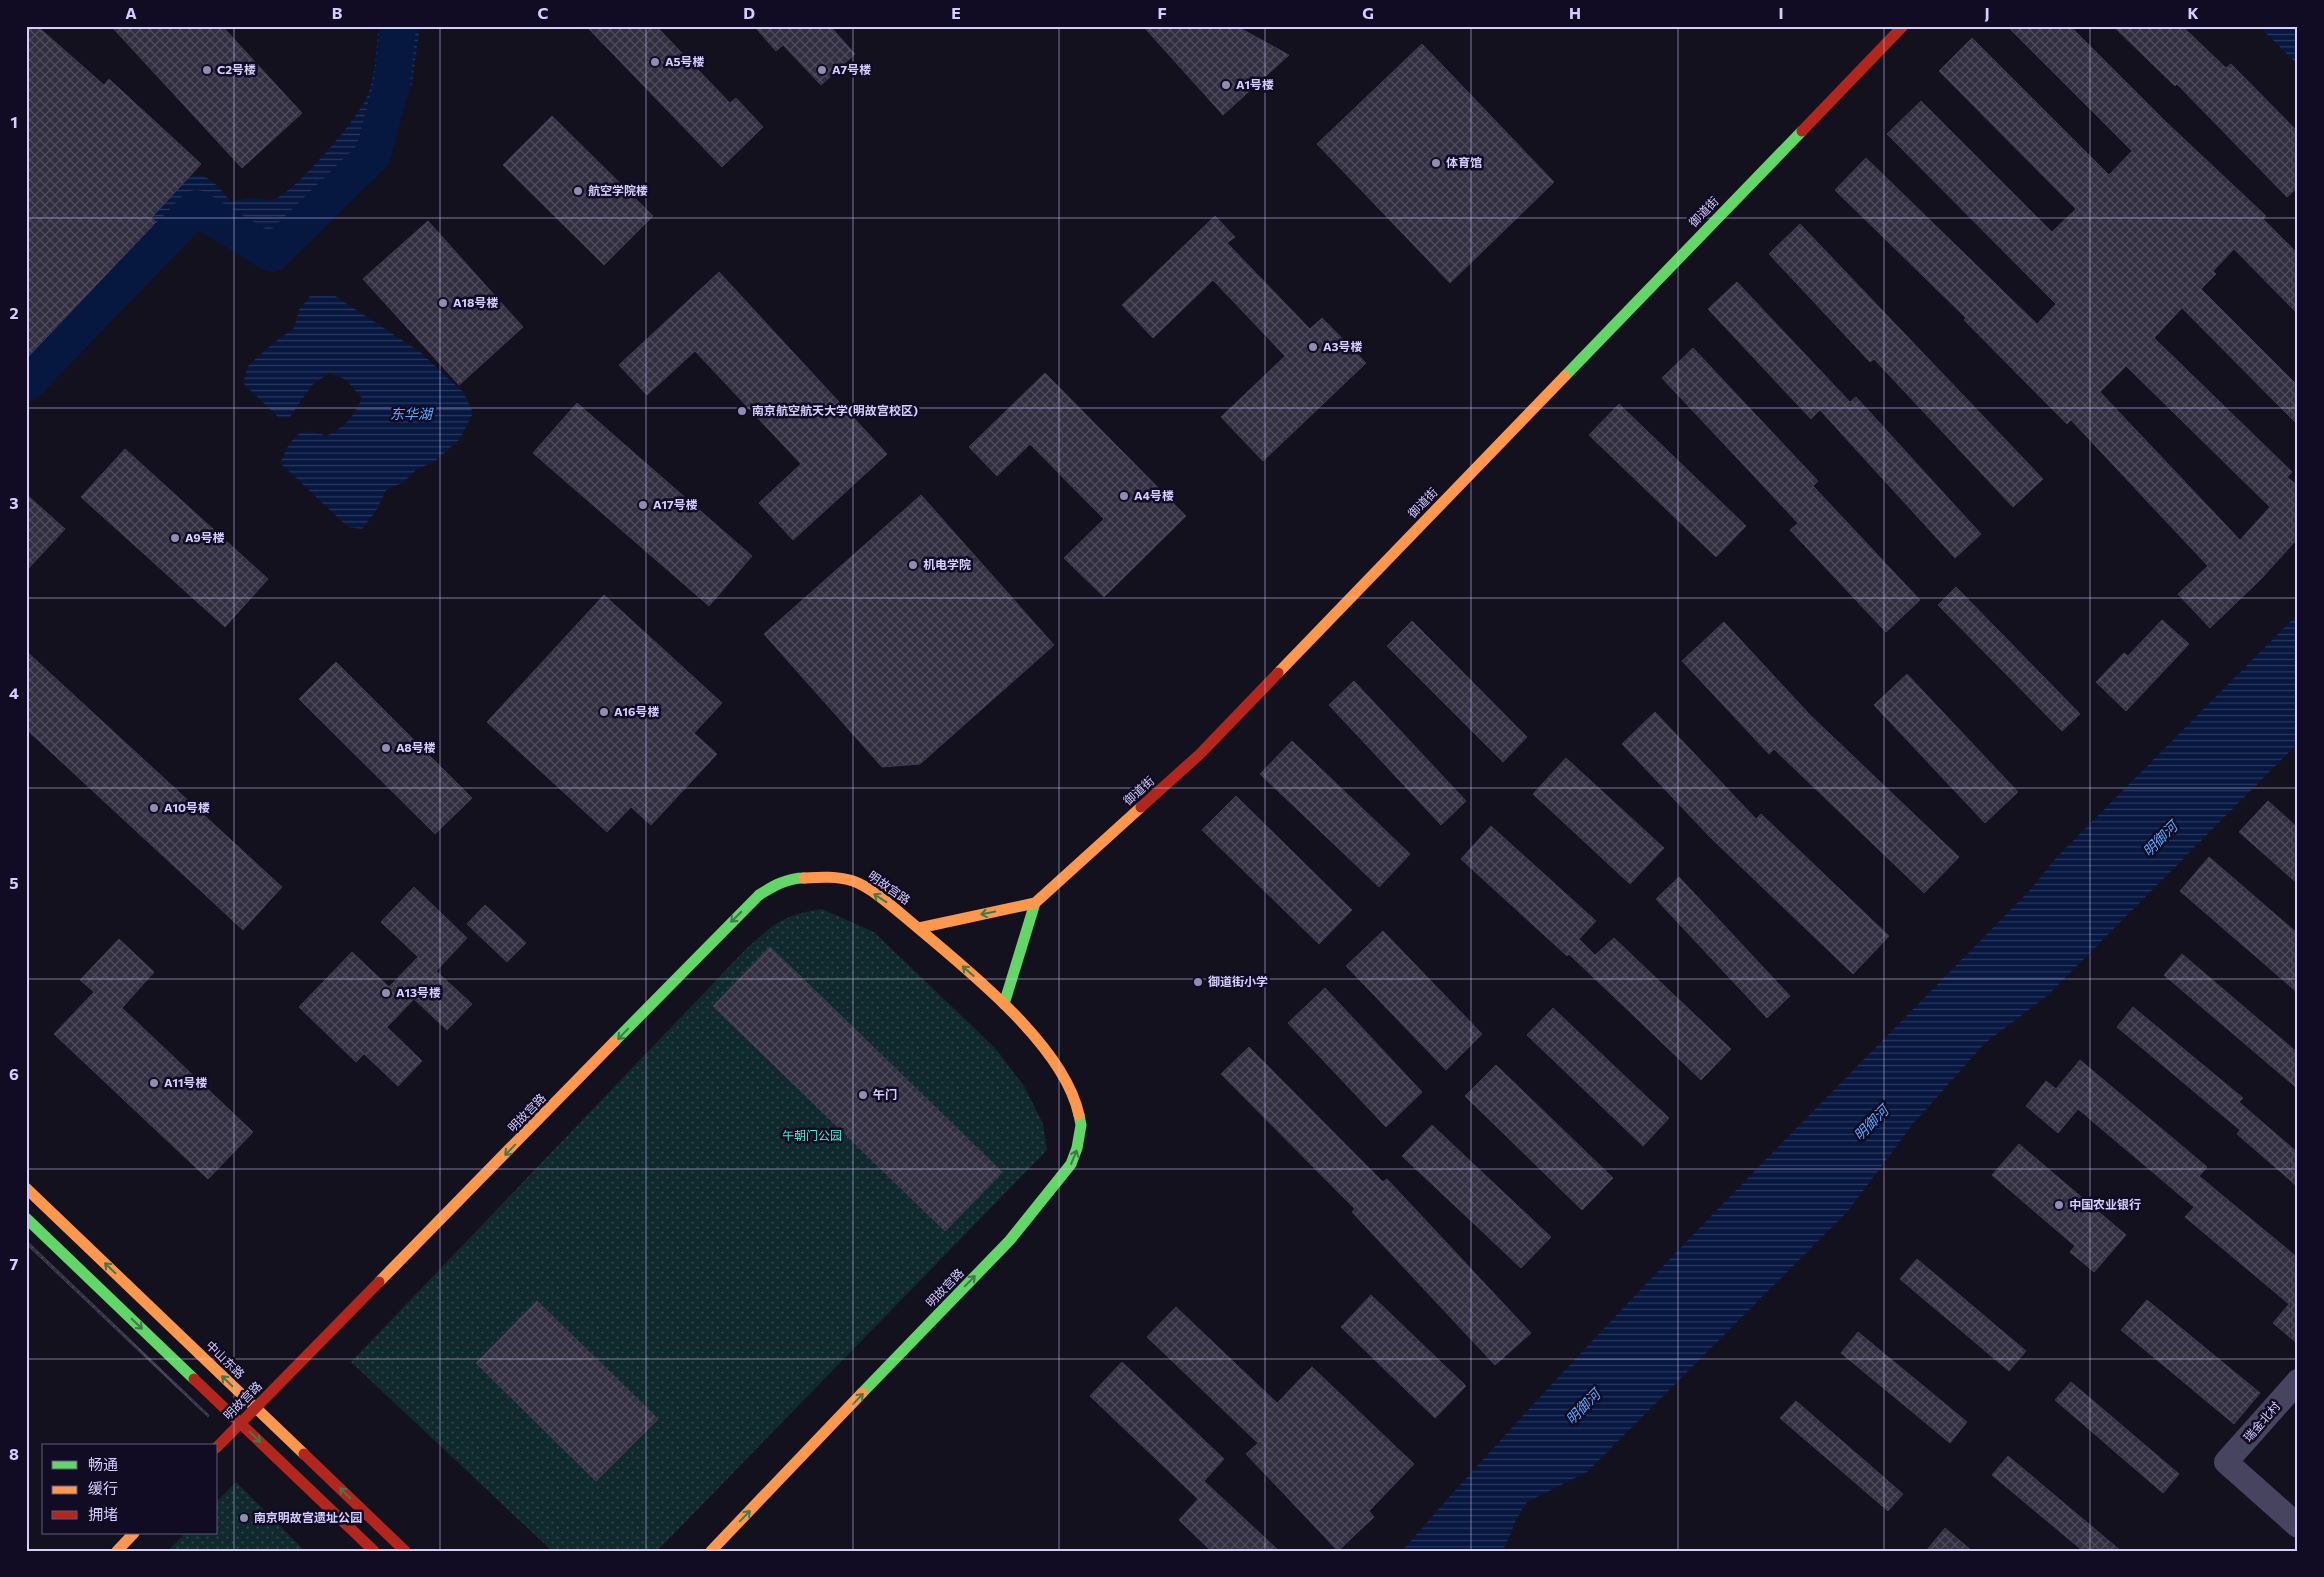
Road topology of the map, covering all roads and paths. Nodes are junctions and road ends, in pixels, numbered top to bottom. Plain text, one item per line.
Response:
1 (1903, 26) edge
2 (1035, 903) junction
3 (919, 928) junction
4 (1004, 1004) junction
5 (26, 1188) edge
6 (26, 1218) edge
7 (2298, 1381) edge
8 (256, 1408) junction
9 (240, 1423) junction
10 (218, 1446) edge
11 (2298, 1526) edge
12 (133, 1534) edge
13 (117, 1551) edge
14 (374, 1551) edge
15 (405, 1551) edge
16 (711, 1551) edge

1 - 2 main road, 御道街
2 -> 3 main road, 御道街
2 - 4 main road
4 -> 3 main road, 明故宫路
3 -> 8 main road, 明故宫路
16 -> 4 main road, 明故宫路
8 -> 5 main road, 中山东路
6 -> 9 main road
7 - 11 street, 瑞金北村
8 - 9 main road, 明故宫路
15 -> 8 main road, 中山东路
9 - 10 main road, 明故宫路
9 -> 14 main road
12 - 13 main road

